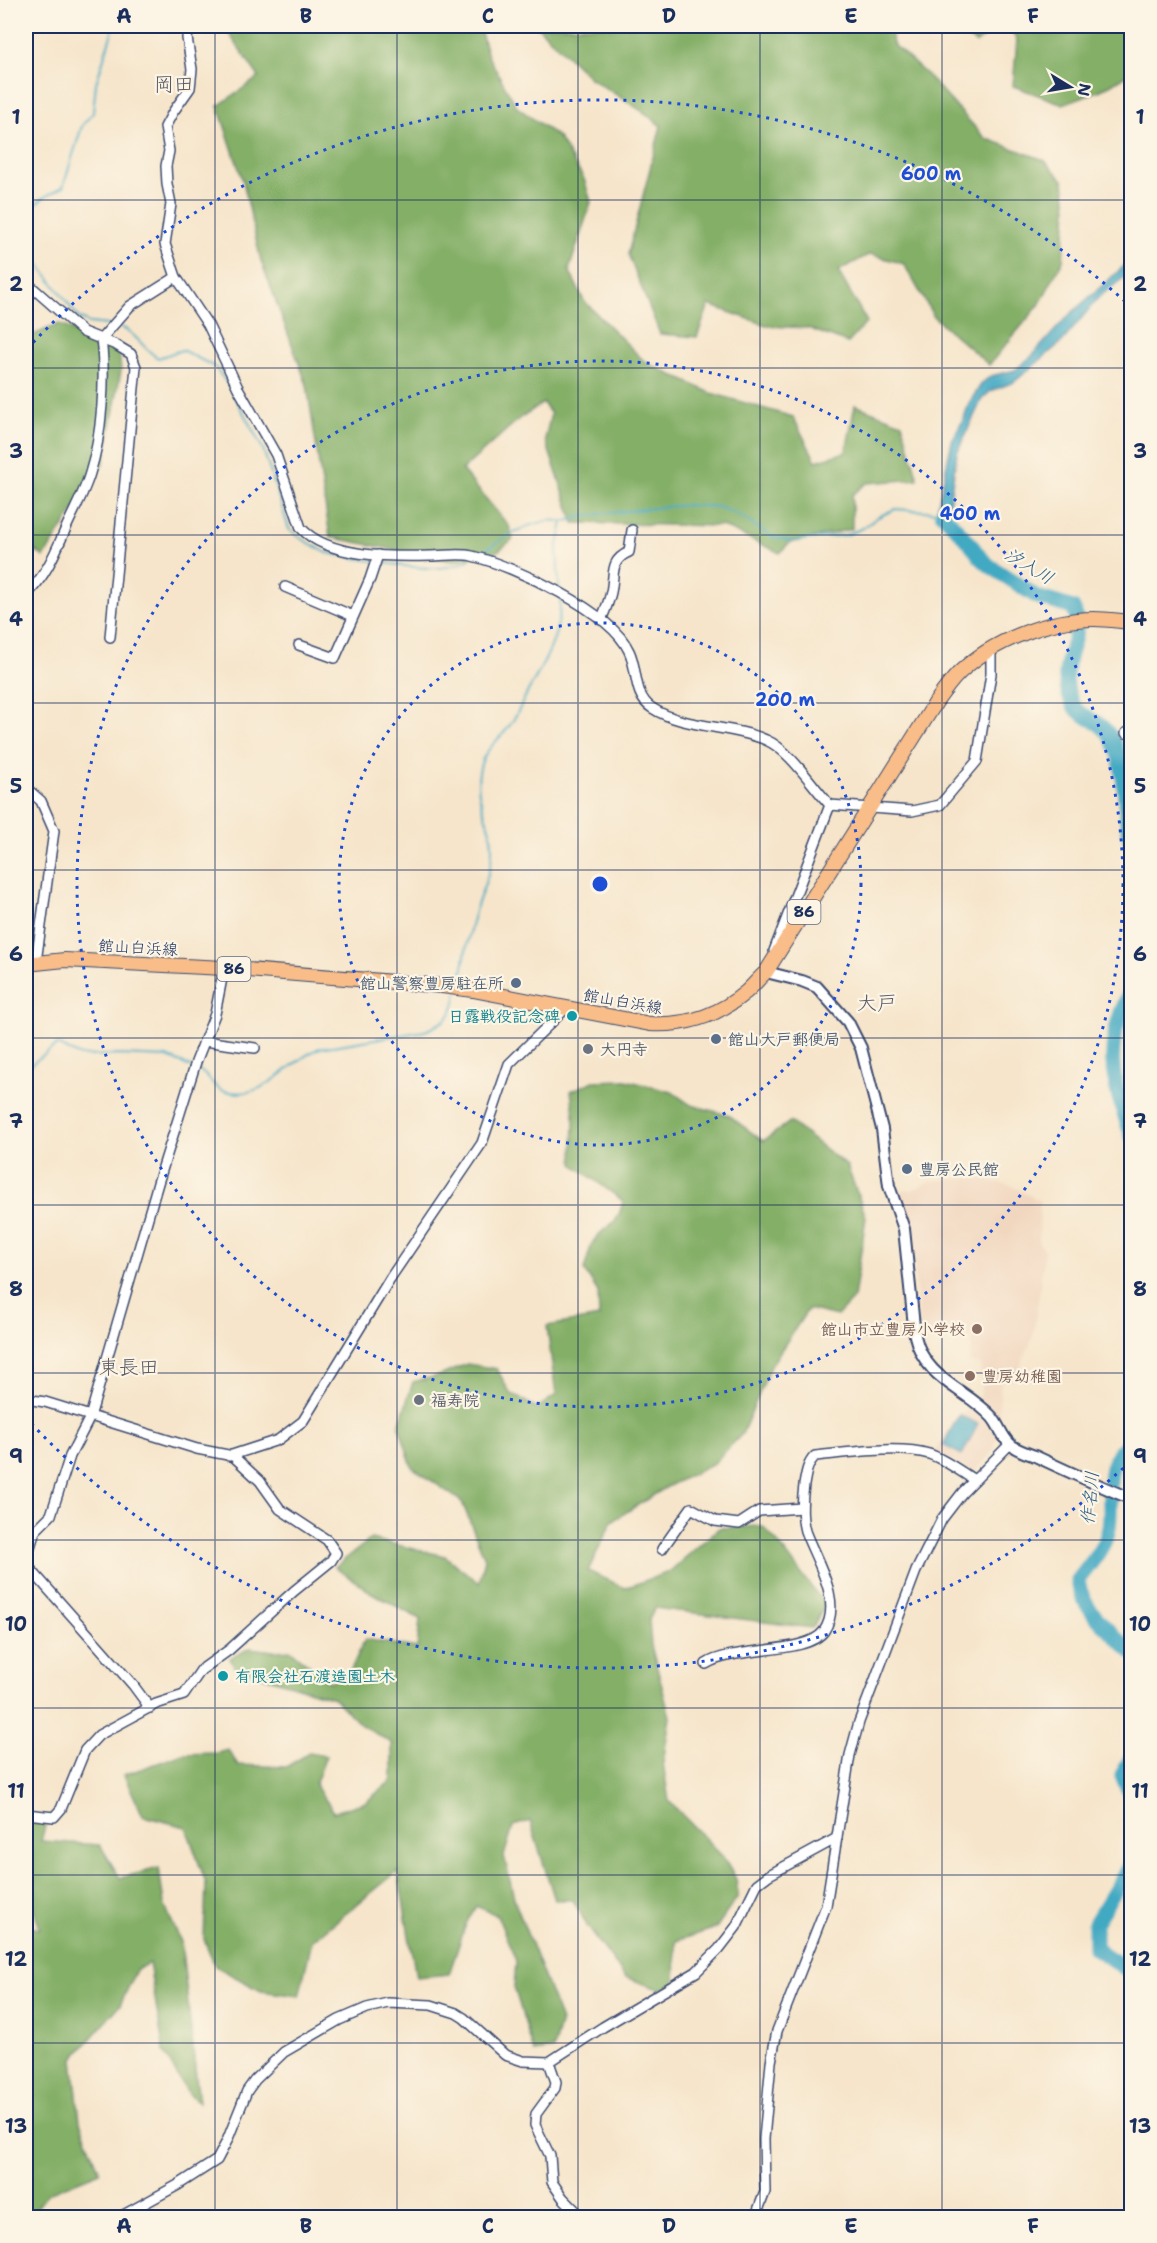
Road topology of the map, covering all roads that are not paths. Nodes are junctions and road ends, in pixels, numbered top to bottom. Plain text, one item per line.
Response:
1 (190, 26) edge
2 (176, 277) junction
3 (26, 282) edge
4 (101, 339) junction
5 (632, 530) dead end
6 (377, 557) junction
7 (285, 587) dead end
8 (26, 595) edge
9 (353, 616) junction
10 (601, 620) junction
11 (1131, 622) edge
12 (110, 637) dead end
13 (299, 645) dead end
14 (991, 648) junction
15 (26, 788) edge
16 (830, 805) junction
17 (869, 808) junction
18 (31, 963) edge
19 (224, 968) junction
20 (766, 972) junction
21 (567, 1007) junction
22 (204, 1041) junction
23 (255, 1048) dead end
24 (26, 1398) edge
25 (90, 1417) junction
26 (1010, 1444) junction
27 (229, 1456) junction
28 (974, 1480) junction
29 (1129, 1498) edge
30 (802, 1508) junction
31 (662, 1549) dead end
32 (26, 1562) edge
33 (706, 1664) dead end
34 (150, 1708) junction
35 (26, 1814) edge
36 (837, 1838) junction
37 (549, 2062) junction
38 (118, 2217) edge
39 (582, 2217) edge
40 (755, 2217) edge

1 - 2 street
2 - 4 street
2 - 6 street
3 - 4 street
4 - 8 street
4 - 12 street
5 - 10 street
6 - 9 street
6 - 10 street
7 - 9 street
9 - 13 street
10 - 16 street
11 - 14 main road, 館山白浜線 / 86
14 - 17 main road, 館山白浜線 / 86
14 - 17 street
15 - 18 street
16 - 17 street
16 - 20 street
17 - 20 main road, 館山白浜線 / 86
18 - 19 main road, 館山白浜線 / 86
19 - 21 main road, 館山白浜線 / 86
19 - 22 street
20 - 21 main road, 館山白浜線 / 86
20 - 26 street
21 - 27 street
22 - 23 street
22 - 25 street
24 - 25 street
25 - 27 street
25 - 32 street
26 - 28 street
26 - 29 street
27 - 34 street
28 - 30 street
28 - 36 street
30 - 31 street
30 - 33 street
32 - 34 street
34 - 35 street
36 - 37 street
36 - 40 street
37 - 38 street
37 - 39 street

